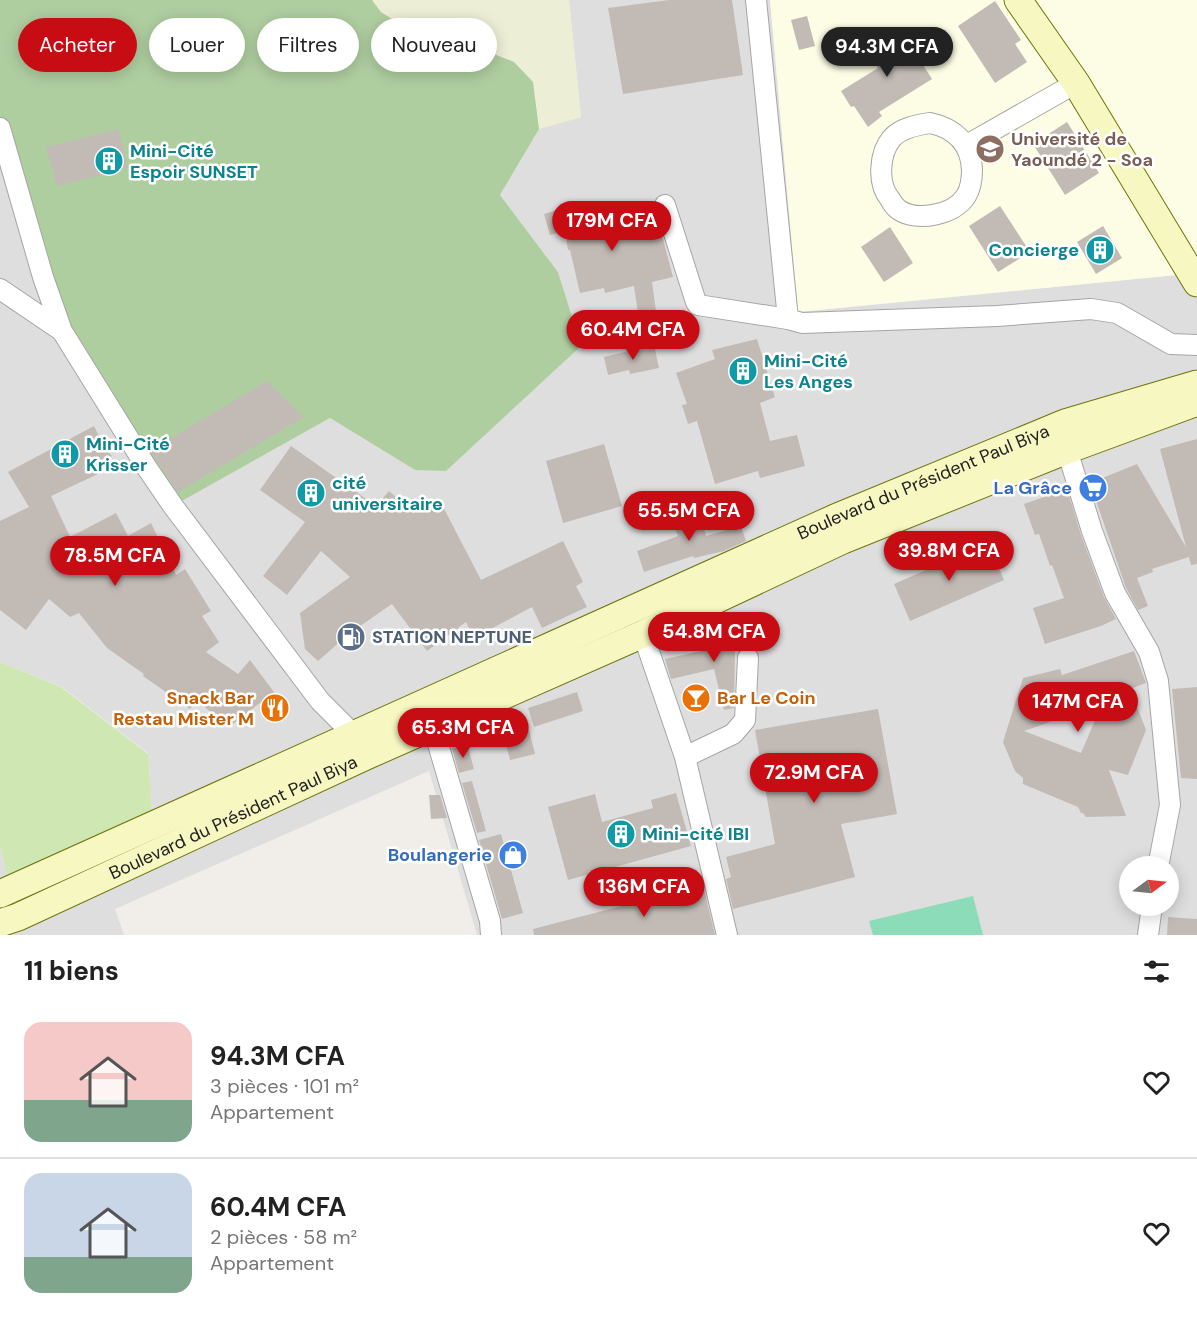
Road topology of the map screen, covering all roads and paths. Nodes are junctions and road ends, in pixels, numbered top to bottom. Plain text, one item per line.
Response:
1 (756, 0) edge
2 (1018, 0) edge
3 (1076, 83) junction
4 (0, 128) edge
5 (967, 145) junction
6 (665, 205) dead end
7 (1197, 283) edge
8 (0, 289) edge
9 (788, 320) junction
10 (62, 331) junction
11 (1197, 345) edge
12 (1197, 384) edge
13 (1197, 402) edge
14 (1067, 450) junction
15 (643, 633) junction
16 (748, 658) dead end
17 (433, 727) junction
18 (353, 734) junction
19 (685, 757) junction
20 (1160, 856) edge
21 (0, 894) edge
22 (1151, 916) edge
23 (0, 923) edge
24 (491, 935) edge
25 (727, 935) edge
26 (1148, 935) edge

1 - 9 street
2 - 3 main road
3 - 5 street
3 - 7 main road
4 - 10 street
5 - 5 street
6 - 9 street
8 - 10 street
9 - 11 street
10 - 18 street
12 - 18 main road, Boulevard du Président Paul Biya
13 - 14 main road, Boulevard du Président Paul Biya
14 - 15 main road, Boulevard du Président Paul Biya
14 - 20 street
15 - 17 main road, Boulevard du Président Paul Biya
15 - 19 street
16 - 19 street
17 - 23 main road, Boulevard du Président Paul Biya
17 - 24 street
18 - 21 main road, Boulevard du Président Paul Biya
19 - 25 street
22 - 26 street

